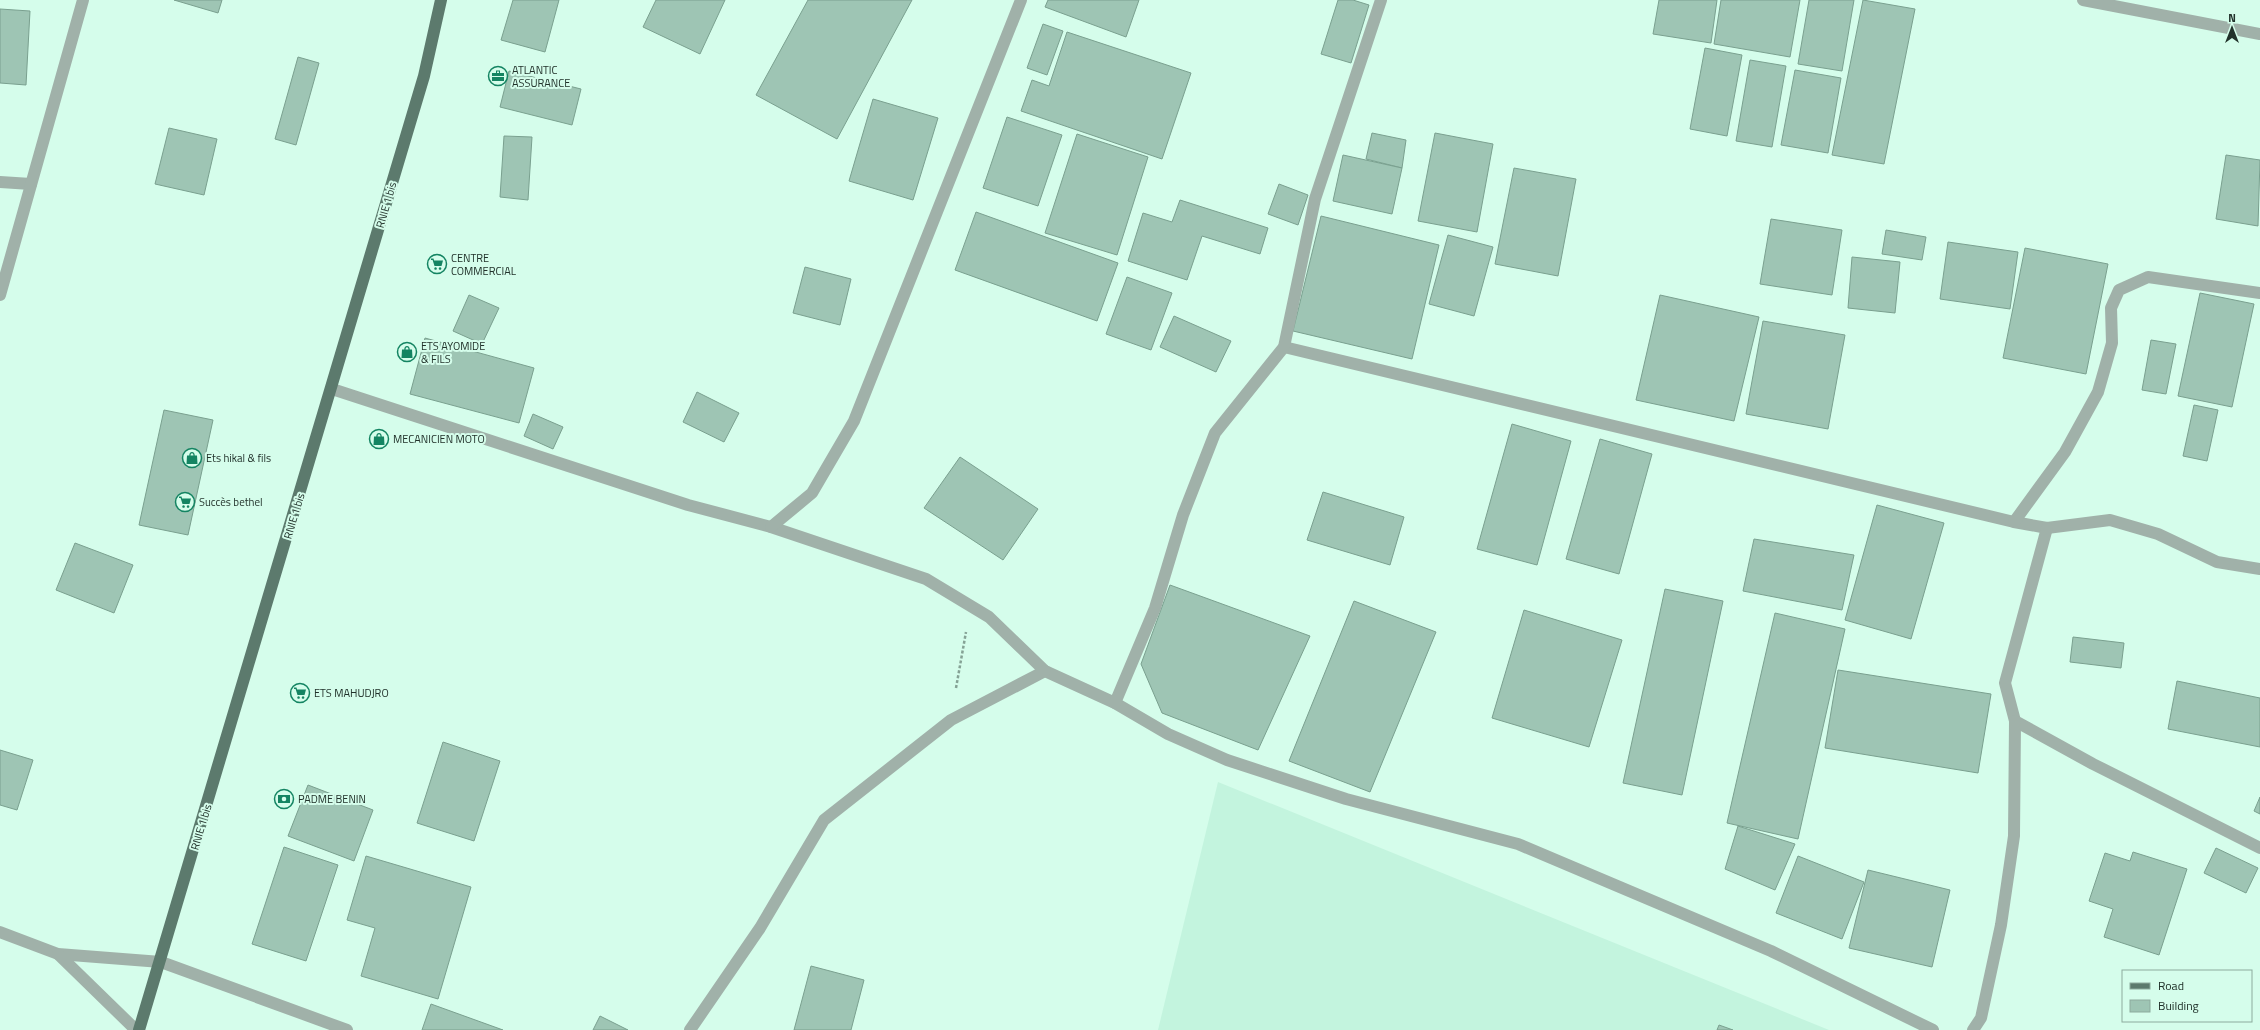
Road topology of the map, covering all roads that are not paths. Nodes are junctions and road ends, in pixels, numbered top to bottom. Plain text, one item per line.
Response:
1 (83, 0) edge
2 (441, 0) edge
3 (1021, 0) edge
4 (1382, 0) edge
5 (2083, 0) edge
6 (2260, 34) edge
7 (0, 182) edge
8 (32, 184) junction
9 (2260, 293) edge
10 (0, 295) edge
11 (1284, 347) junction
12 (332, 389) junction
13 (2014, 522) junction
14 (771, 527) junction
15 (2047, 528) junction
16 (2260, 569) edge
17 (1045, 671) junction
18 (1115, 703) junction
19 (2015, 720) junction
20 (2260, 848) edge
21 (0, 932) edge
22 (58, 954) junction
23 (161, 962) junction
24 (138, 1030) edge
25 (347, 1030) edge
26 (690, 1030) edge
27 (1933, 1030) edge
28 (1973, 1030) edge

1 - 8 street
2 - 12 main road, RNIE 1 bis
3 - 14 street
4 - 11 street
5 - 6 street
7 - 8 street
8 - 10 street
9 - 13 street
11 - 13 street
11 - 18 street
12 - 14 street
12 - 23 main road, RNIE 1 bis
13 - 15 street
14 - 17 street
15 - 16 street
15 - 19 street
17 - 18 street
17 - 26 street
18 - 27 street
19 - 20 street
19 - 28 street
21 - 22 street
22 - 23 street
22 - 24 street
23 - 24 main road, RNIE 1 bis
23 - 25 street

